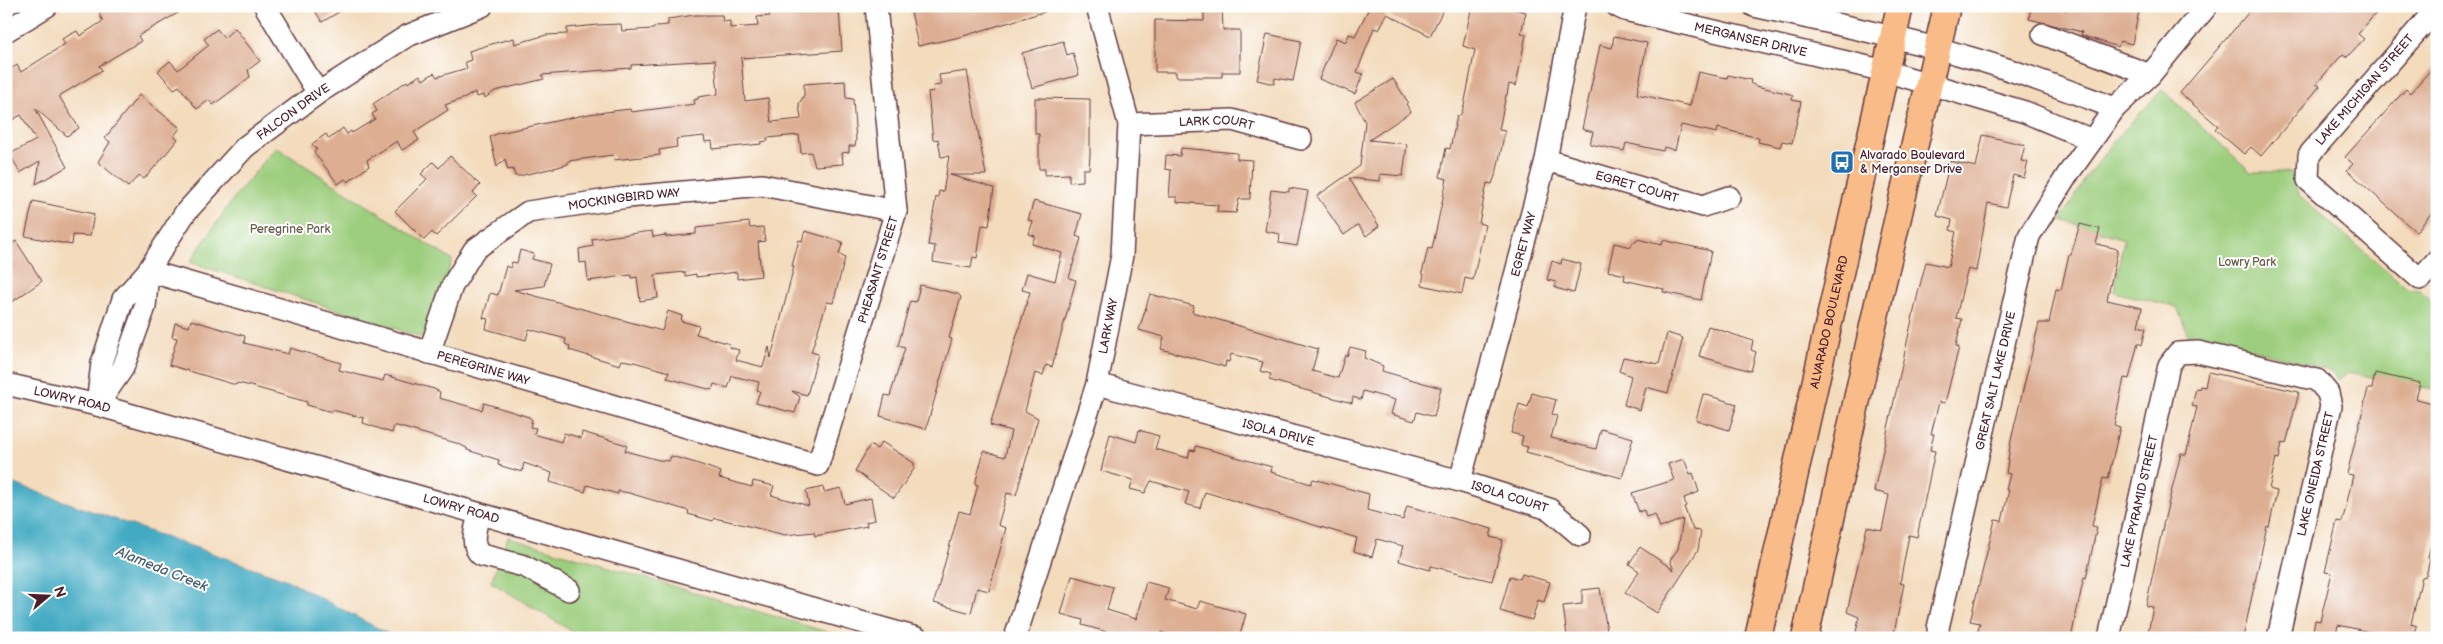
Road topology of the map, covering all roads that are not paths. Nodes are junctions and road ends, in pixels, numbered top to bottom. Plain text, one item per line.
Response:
1 (47, 6) edge
2 (265, 6) edge
3 (482, 6) edge
4 (876, 6) edge
5 (1098, 6) edge
6 (1575, 6) edge
7 (1617, 6) edge
8 (1754, 6) edge
9 (1900, 6) edge
10 (1947, 6) edge
11 (2207, 6) edge
12 (2437, 8) edge
13 (6, 31) edge
14 (2043, 34) dead end
15 (1893, 37) junction
16 (1937, 49) junction
17 (1885, 71) junction
18 (2150, 75) junction
19 (1928, 84) junction
20 (318, 93) junction
21 (2115, 108) junction
22 (1128, 124) junction
23 (1301, 139) dead end
24 (2092, 140) junction
25 (1546, 160) junction
26 (1728, 197) dead end
27 (896, 211) junction
28 (2437, 260) edge
29 (148, 271) junction
30 (429, 353) junction
31 (2169, 365) joint
32 (6, 384) edge
33 (1097, 384) junction
34 (97, 406) junction
35 (818, 465) joint
36 (1460, 481) junction
37 (478, 514) junction
38 (1580, 535) dead end
39 (569, 590) dead end
40 (917, 638) edge
41 (1015, 638) edge
42 (1758, 638) edge
43 (1805, 638) edge
44 (1939, 638) edge
45 (2109, 638) edge
46 (2278, 638) edge

1 - 13 street
2 - 20 street
3 - 20 street, FALCON DRIVE
4 - 27 street, PHEASANT STREET
5 - 22 street, LARK WAY
6 - 25 street, EGRET WAY
7 - 17 street, MERGANSER DRIVE
8 - 15 street
9 - 15 main road, ALVARADO BOULEVARD
10 - 16 main road
11 - 18 street, GREAT SALT LAKE DRIVE
12 - 28 street, LAKE MICHIGAN STREET
14 - 18 street
15 - 16 street
15 - 17 main road, ALVARADO BOULEVARD
16 - 19 main road
16 - 21 street
17 - 19 street
17 - 42 main road, ALVARADO BOULEVARD
18 - 21 street, GREAT SALT LAKE DRIVE
19 - 24 street
19 - 43 main road
20 - 29 street, FALCON DRIVE
21 - 24 street, GREAT SALT LAKE DRIVE
22 - 23 street, LARK COURT
22 - 33 street, LARK WAY
24 - 44 street, GREAT SALT LAKE DRIVE
25 - 26 street, EGRET COURT
25 - 36 street, EGRET WAY
27 - 30 street, MOCKINGBIRD WAY
27 - 35 street, PHEASANT STREET
29 - 30 street, PEREGRINE WAY
29 - 34 street, FALCON DRIVE
30 - 35 street, PEREGRINE WAY
31 - 45 street, LAKE PYRAMID STREET
31 - 46 street, LAKE ONEIDA STREET
32 - 34 street, LOWRY ROAD
33 - 36 street, ISOLA DRIVE
33 - 41 street, LARK WAY
34 - 37 street, LOWRY ROAD
36 - 38 street, ISOLA COURT
37 - 39 street
37 - 40 street, LOWRY ROAD

